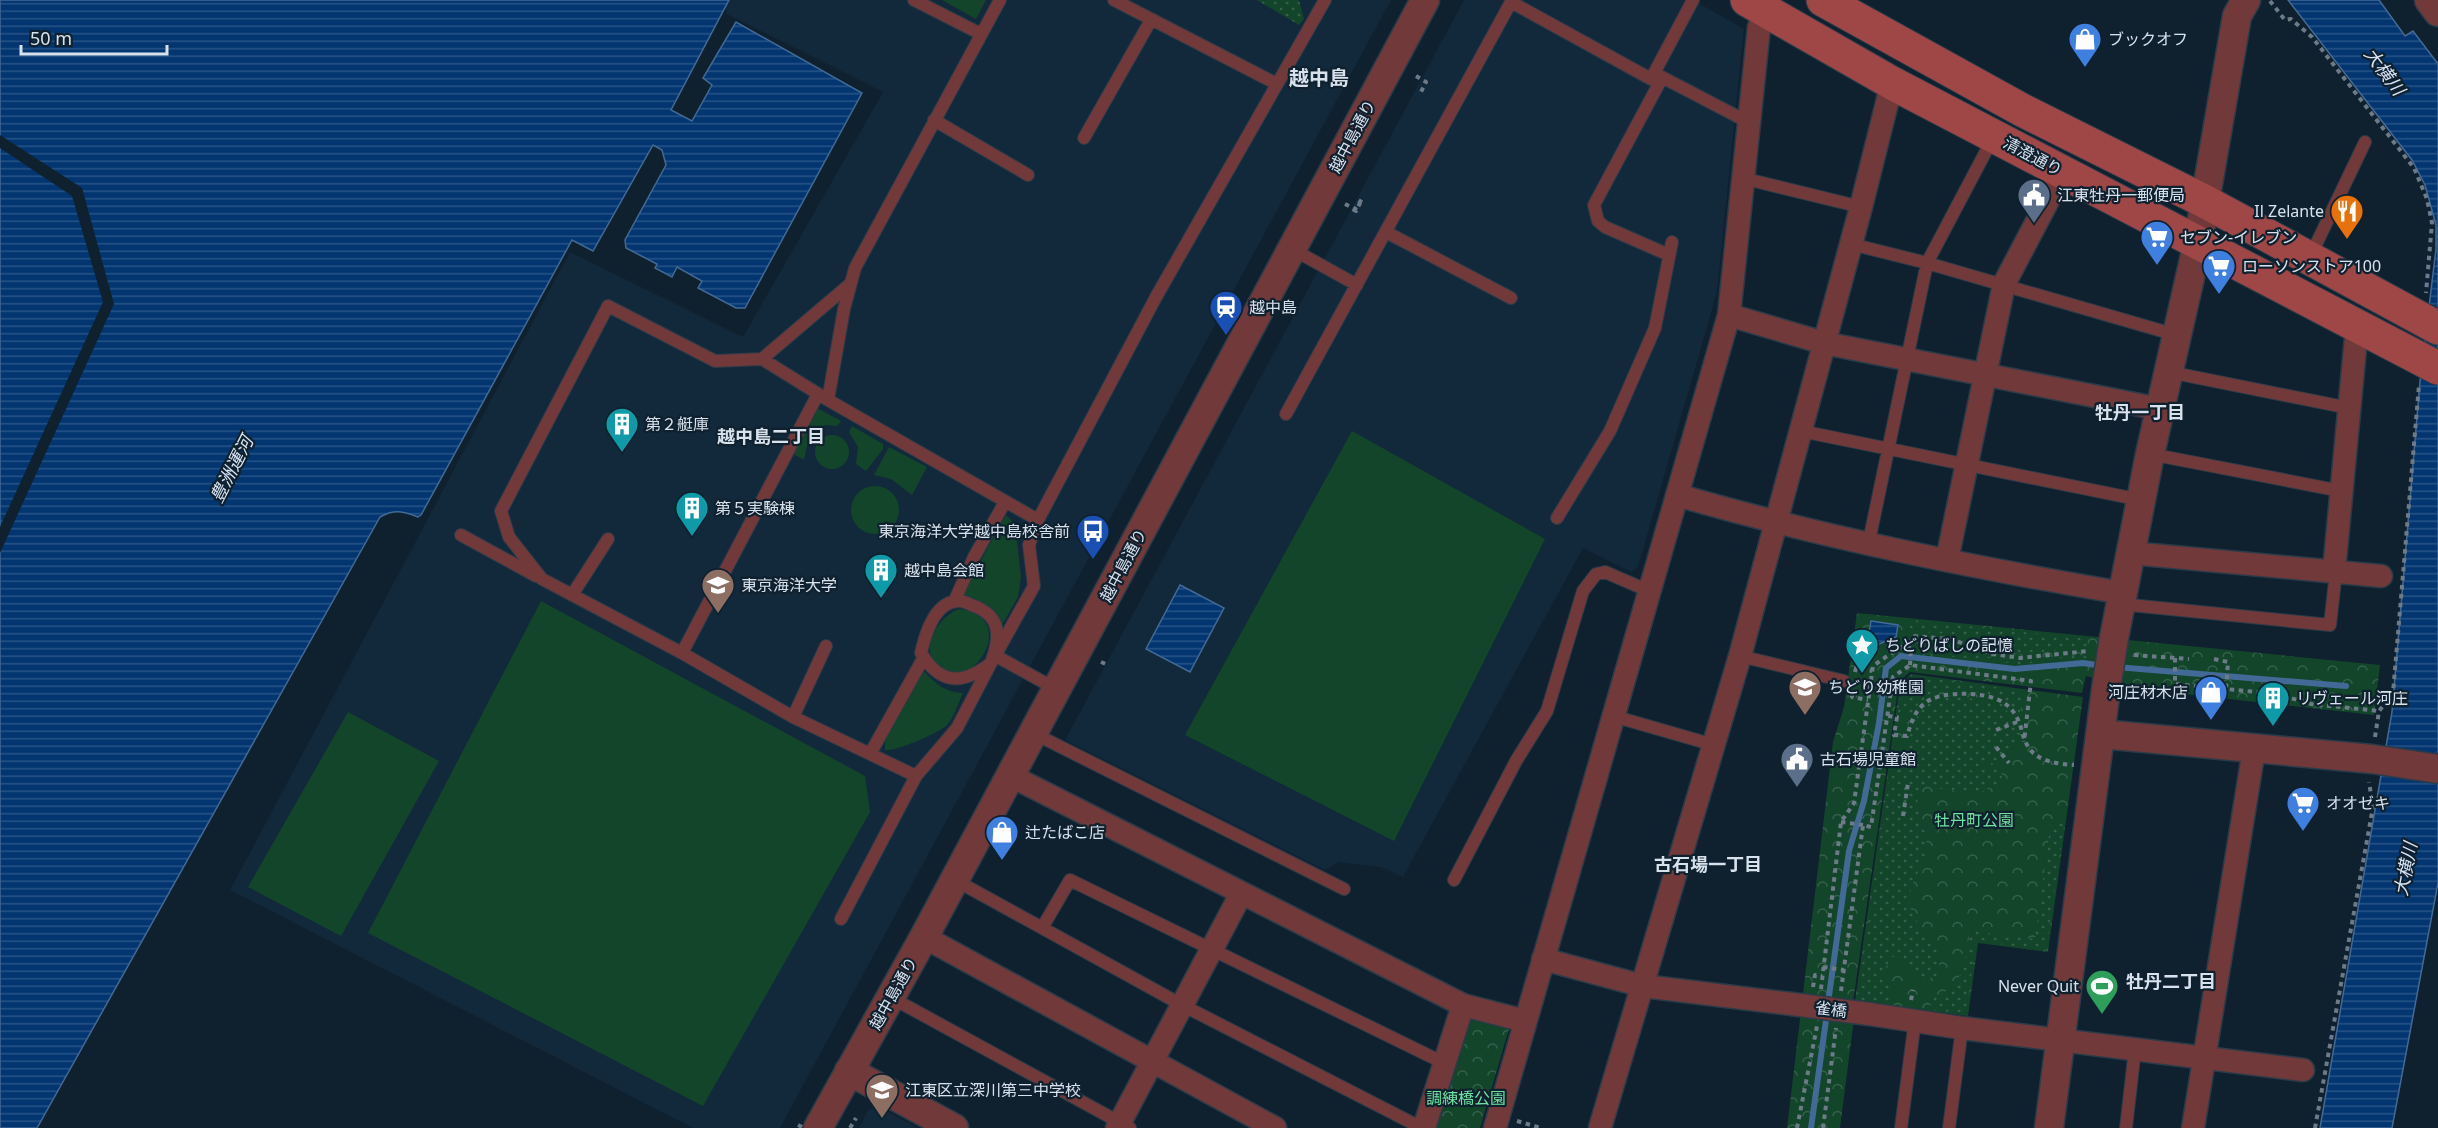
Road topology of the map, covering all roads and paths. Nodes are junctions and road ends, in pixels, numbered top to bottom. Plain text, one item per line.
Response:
1 (914, 0) edge
2 (1000, 0) edge
3 (1114, 0) edge
4 (1325, 0) edge
5 (1425, 0) edge
6 (1694, 0) edge
7 (1823, 0) edge
8 (2429, 0) edge
9 (2249, 1) edge
10 (1756, 8) edge
11 (2438, 12) edge
12 (1151, 20) junction
13 (981, 34) junction
14 (1658, 75) junction
15 (1416, 76) dead end
16 (1892, 83) junction
17 (1277, 84) junction
18 (1420, 94) dead end
19 (934, 120) junction
20 (1748, 122) junction
21 (1995, 135) junction
22 (1084, 138) dead end
23 (2365, 142) dead end
24 (2063, 172) junction
25 (1028, 175) dead end
26 (1742, 178) junction
27 (2204, 201) junction
28 (1861, 207) junction
29 (1386, 232) junction
30 (1672, 242) dead end
31 (2198, 242) junction
32 (1851, 244) junction
33 (1292, 249) junction
34 (1669, 255) junction
35 (2310, 258) junction
36 (1927, 262) junction
37 (850, 284) junction
38 (2004, 284) junction
39 (1357, 285) junction
40 (1511, 298) dead end
41 (1729, 315) junction
42 (2430, 315) edge
43 (2357, 327) junction
44 (2176, 335) junction
45 (1824, 343) junction
46 (1908, 358) junction
47 (762, 359) junction
48 (2425, 369) edge
49 (2168, 372) junction
50 (1986, 375) junction
51 (823, 397) junction
52 (2349, 408) junction
53 (2160, 409) junction
54 (1286, 414) dead end
55 (1801, 431) junction
56 (1890, 449) junction
57 (2150, 454) junction
58 (1968, 465) junction
59 (2341, 491) junction
60 (1677, 495) junction
61 (2141, 500) junction
62 (1005, 502) junction
63 (1557, 518) dead end
64 (1038, 520) junction
65 (1776, 524) junction
66 (461, 535) dead end
67 (608, 539) dead end
68 (1868, 546) junction
69 (2130, 553) junction
70 (1947, 560) junction
71 (2335, 572) junction
72 (2381, 576) dead end
73 (542, 579) junction
74 (1649, 591) junction
75 (572, 595) junction
76 (2121, 599) junction
77 (954, 602) junction
78 (826, 646) dead end
79 (1911, 648) junction
80 (2085, 651) dead end
81 (682, 653) junction
82 (1740, 656) junction
83 (924, 657) junction
84 (2175, 658) dead end
85 (994, 659) junction
86 (2214, 659) dead end
87 (1101, 662) dead end
88 (1108, 665) dead end
89 (1910, 665) junction
90 (1856, 668) dead end
91 (1872, 671) junction
92 (1844, 681) dead end
93 (1056, 689) junction
94 (2226, 689) junction
95 (1852, 697) dead end
96 (1868, 700) junction
97 (2379, 711) junction
98 (1613, 716) junction
99 (1888, 716) junction
100 (793, 717) junction
101 (2017, 722) junction
102 (1996, 730) dead end
103 (1033, 733) junction
104 (2101, 734) junction
105 (2024, 742) junction
106 (1714, 745) junction
107 (1996, 747) dead end
108 (2254, 749) junction
109 (870, 754) junction
110 (2373, 760) junction
111 (2009, 763) dead end
112 (2078, 766) dead end
113 (2438, 769) edge
114 (916, 776) junction
115 (1011, 776) junction
116 (1908, 783) dead end
117 (1903, 816) dead end
118 (1841, 822) junction
119 (1863, 825) junction
120 (955, 880) junction
121 (1454, 880) dead end
122 (1344, 889) dead end
123 (1241, 894) junction
124 (842, 919) dead end
125 (1042, 928) junction
126 (924, 937) junction
127 (1211, 949) junction
128 (1542, 959) junction
129 (1823, 967) junction
130 (1844, 970) junction
131 (1643, 986) junction
132 (1841, 992) dead end
133 (1820, 996) dead end
134 (890, 997) junction
135 (1182, 1005) junction
136 (1462, 1005) junction
137 (1818, 1017) dead end
138 (1915, 1020) junction
139 (1525, 1021) junction
140 (1837, 1026) dead end
141 (1962, 1028) junction
142 (2060, 1040) junction
143 (2135, 1049) junction
144 (2204, 1058) junction
145 (1152, 1062) junction
146 (1444, 1062) junction
147 (2303, 1070) dead end
148 (849, 1071) junction
149 (856, 1118) dead end
150 (1503, 1124) edge
151 (808, 1126) edge
152 (1122, 1126) edge
153 (804, 1128) edge
154 (850, 1128) edge
155 (954, 1128) edge
156 (1275, 1128) edge
157 (1423, 1128) edge
158 (1541, 1128) edge
159 (1600, 1128) edge
160 (1797, 1128) edge
161 (1823, 1128) edge
162 (1901, 1128) edge
163 (1949, 1128) edge
164 (2049, 1128) edge
165 (2126, 1128) edge
166 (2193, 1128) edge
167 (2316, 1128) edge

1 - 13 lane
2 - 13 lane
3 - 12 lane
4 - 17 lane
5 - 33 street, 越中島通り
6 - 14 lane
7 - 27 main road
8 - 11 street
9 - 27 street
9 - 42 path
10 - 16 main road, 清澄通り
10 - 20 street
12 - 17 lane
12 - 22 lane
13 - 19 lane
14 - 20 lane
14 - 29 lane
14 - 34 lane
15 - 18 path
16 - 21 main road, 清澄通り
16 - 28 street
17 - 64 lane
19 - 25 lane
19 - 37 lane
20 - 26 street
21 - 24 main road, 清澄通り
21 - 36 lane
23 - 35 lane
24 - 31 main road, 清澄通り
24 - 38 street
26 - 28 lane
26 - 41 street
27 - 31 street
27 - 35 main road
28 - 32 street
29 - 39 lane
29 - 40 lane
30 - 34 lane
31 - 43 main road, 清澄通り
31 - 44 street
32 - 36 lane
32 - 45 street
33 - 39 lane
33 - 93 street, 越中島通り
34 - 63 lane
35 - 42 main road
36 - 38 lane
36 - 46 lane
37 - 47 lane
37 - 51 lane
38 - 44 lane
38 - 50 street
39 - 54 lane
41 - 45 street
41 - 60 street
43 - 48 main road, 清澄通り
43 - 52 street
44 - 49 street
45 - 46 street
45 - 55 street
46 - 50 street
46 - 56 lane
47 - 51 lane
47 - 73 lane
48 - 97 path
49 - 52 lane
49 - 53 street
50 - 53 street
50 - 58 street
51 - 62 lane
51 - 81 lane
52 - 59 street
53 - 57 street
55 - 56 lane
55 - 65 street
56 - 58 lane
56 - 68 lane
57 - 59 lane
57 - 61 street
58 - 61 lane
58 - 70 street
59 - 71 street
60 - 65 street
60 - 74 street
61 - 69 street
62 - 64 lane
62 - 77 lane
64 - 85 lane
65 - 68 street
65 - 82 street
66 - 73 lane
67 - 75 lane
68 - 70 street
69 - 71 street
69 - 76 street
70 - 76 street
71 - 72 street
71 - 76 lane
73 - 75 lane
74 - 98 street
74 - 121 lane
75 - 81 lane
76 - 104 street, bridge
77 - 83 lane
77 - 85 lane
78 - 100 lane
79 - 80 path
79 - 89 path
79 - 91 path
81 - 100 lane
82 - 92 lane
82 - 106 street
83 - 85 lane
83 - 109 lane
84 - 94 path
85 - 93 lane
85 - 114 lane
86 - 94 path
87 - 88 path
89 - 99 path
89 - 105 path
90 - 91 path
91 - 96 path
93 - 103 street, 越中島通り
94 - 97 path
95 - 96 path
96 - 118 path
97 - 110 path
98 - 106 lane
98 - 128 street
99 - 101 path
99 - 119 path
100 - 109 lane
101 - 102 path
101 - 105 path
103 - 115 street, 越中島通り
103 - 122 lane
104 - 108 street
104 - 142 street
105 - 112 path
106 - 131 street
107 - 111 path
108 - 110 street
108 - 144 street
109 - 114 lane
110 - 113 street
110 - 167 path
114 - 124 lane
115 - 120 street, 越中島通り
115 - 123 street
116 - 117 path
118 - 119 path
118 - 129 path
119 - 130 path
120 - 125 lane
120 - 126 street, 越中島通り
123 - 127 street
123 - 136 street
125 - 127 lane
125 - 135 lane
126 - 134 street, 越中島通り
126 - 145 street
127 - 135 street
127 - 146 lane
128 - 131 street, 雀橋
128 - 139 street
129 - 130 path
129 - 133 path
130 - 132 path
131 - 138 street, 雀橋, bridge
131 - 159 street
134 - 148 street, 越中島通り
134 - 152 lane
135 - 145 street
135 - 157 lane
136 - 139 street
136 - 146 street
137 - 160 path
138 - 141 street, 雀橋
138 - 162 lane
139 - 150 street
140 - 161 path
141 - 142 street, 雀橋
141 - 163 lane
142 - 143 street, 雀橋
142 - 164 street
143 - 144 street, 雀橋
143 - 165 lane
144 - 147 street, 雀橋
144 - 166 street
145 - 152 street
145 - 156 street
146 - 157 street
148 - 151 street, 越中島通り
148 - 155 street
149 - 154 path
150 - 158 path
151 - 153 path, bridge

